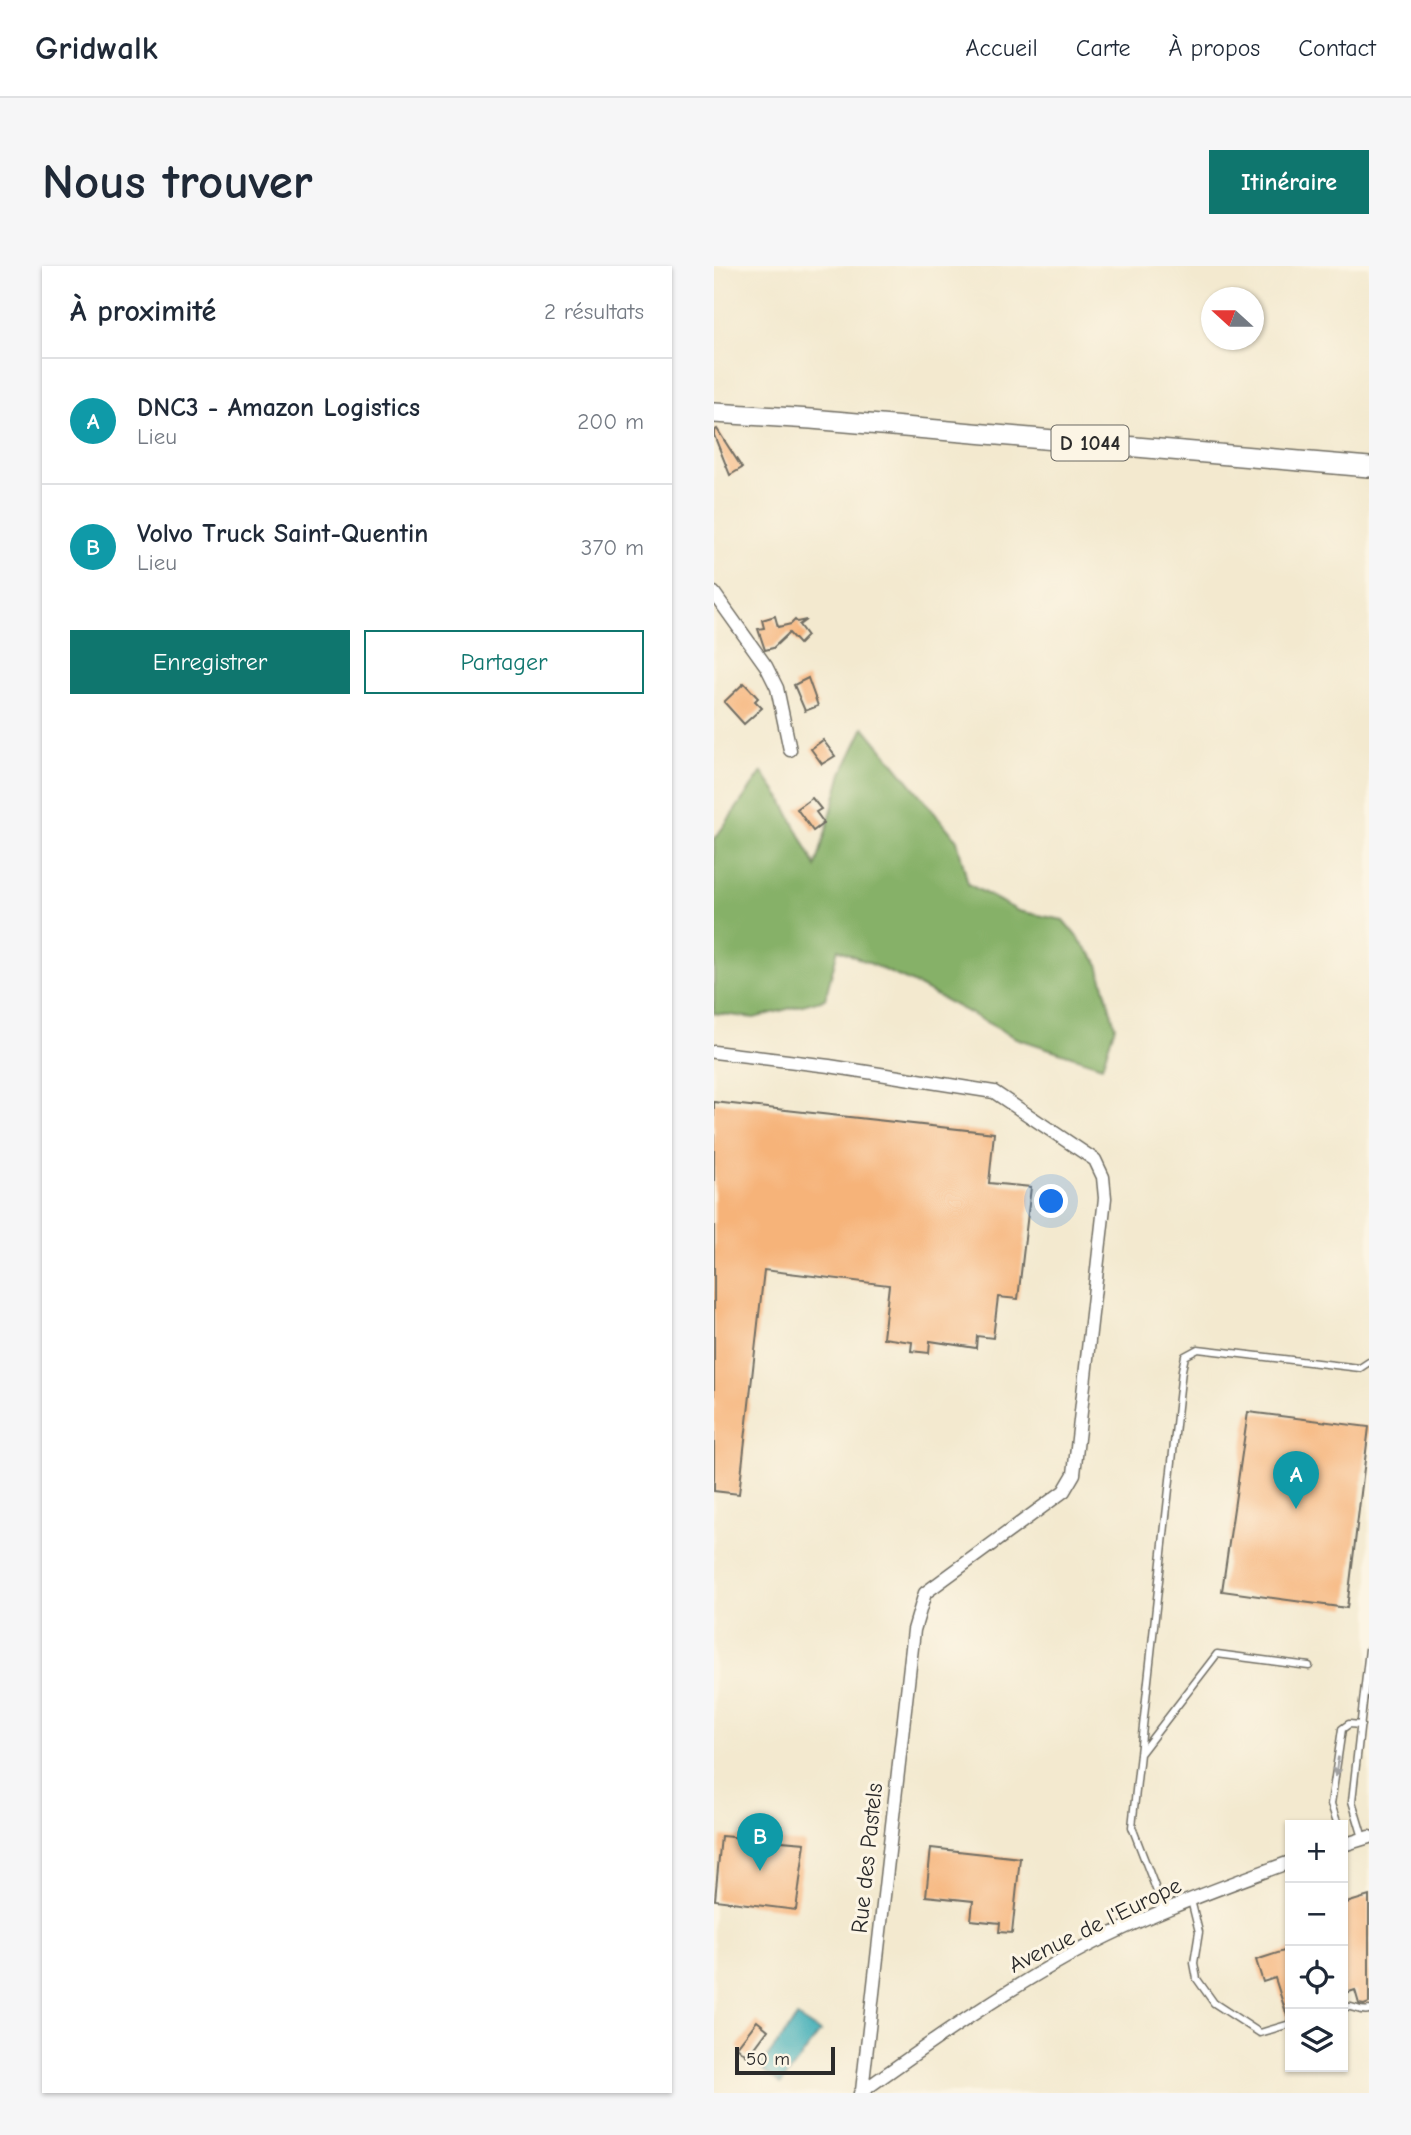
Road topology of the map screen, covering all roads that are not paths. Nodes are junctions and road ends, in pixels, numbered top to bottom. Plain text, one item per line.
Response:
1 (714, 413) edge
2 (1369, 467) edge
3 (714, 593) edge
4 (790, 750) dead end
5 (714, 1052) edge
6 (1369, 1362) edge
7 (1369, 1649) edge
8 (1309, 1666) dead end
9 (1361, 1725) junction
10 (1139, 1755) junction
11 (1336, 1820) edge
12 (1366, 1837) edge
13 (1348, 1842) edge
14 (1285, 1864) edge
15 (1191, 1900) junction
16 (1165, 1911) junction
17 (1348, 2007) edge
18 (1369, 2010) edge
19 (1285, 2026) edge
20 (861, 2092) edge

1 - 2 main road, D 1044
3 - 4 street
5 - 20 street, Rue des Pastels
6 - 10 lane
7 - 9 lane
8 - 10 lane
9 -> 11 lane
9 - 12 lane
10 - 16 lane
12 - 13 street
14 - 15 street, Avenue de l'Europe
15 - 16 street, Avenue de l'Europe
15 - 19 lane
16 - 20 street, Avenue de l'Europe
17 - 18 lane

